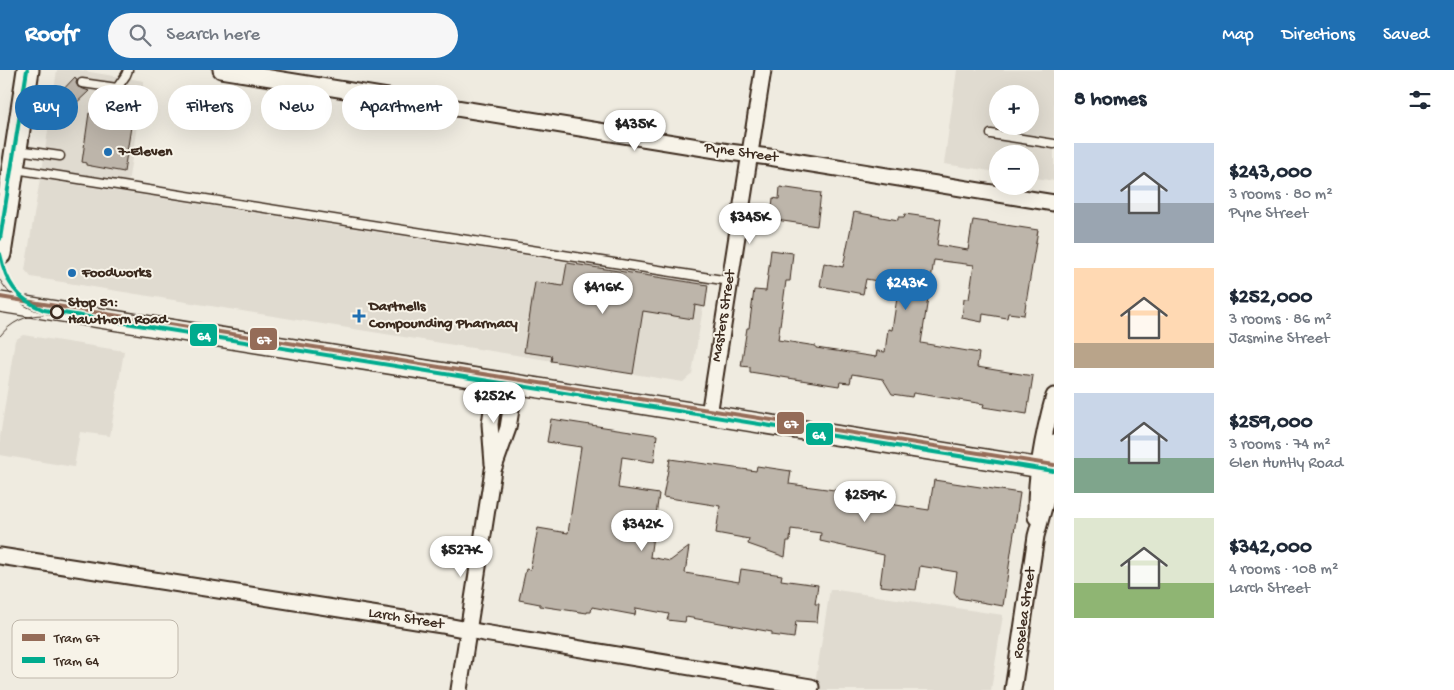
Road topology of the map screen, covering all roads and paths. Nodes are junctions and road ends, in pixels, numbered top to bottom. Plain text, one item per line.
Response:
1 (28, 70) edge
2 (128, 70) edge
3 (221, 70) edge
4 (763, 70) edge
5 (82, 83) dead end
6 (26, 85) edge
7 (19, 130) edge
8 (997, 135) edge
9 (1054, 144) edge
10 (750, 154) junction
11 (60, 156) dead end
12 (15, 159) junction
13 (1054, 203) edge
14 (0, 254) edge
15 (730, 281) junction
16 (0, 302) edge
17 (496, 381) junction
18 (515, 384) junction
19 (1054, 396) edge
20 (709, 415) junction
21 (1054, 442) edge
22 (1048, 469) edge
23 (493, 470) junction
24 (0, 556) edge
25 (469, 630) junction
26 (811, 687) dead end
27 (459, 690) edge
28 (1013, 690) edge

1 - 6 main road
2 - 5 lane
3 - 10 street, Pyne Street
4 - 10 street, Masters Street
7 - 12 main road
8 - 9 lane
10 - 13 street, Pyne Street
10 - 15 street, Masters Street
11 - 12 lane
12 - 14 main road
12 - 15 lane
15 - 20 street, Masters Street
16 - 17 street
17 - 18 street
17 - 23 street
18 - 20 street
18 - 23 street
19 - 22 street
20 - 22 street
21 - 22 street
22 - 28 street, Roselea Street
23 - 25 street
24 - 25 street, Larch Street
25 - 26 street, Larch Street
25 - 27 street

